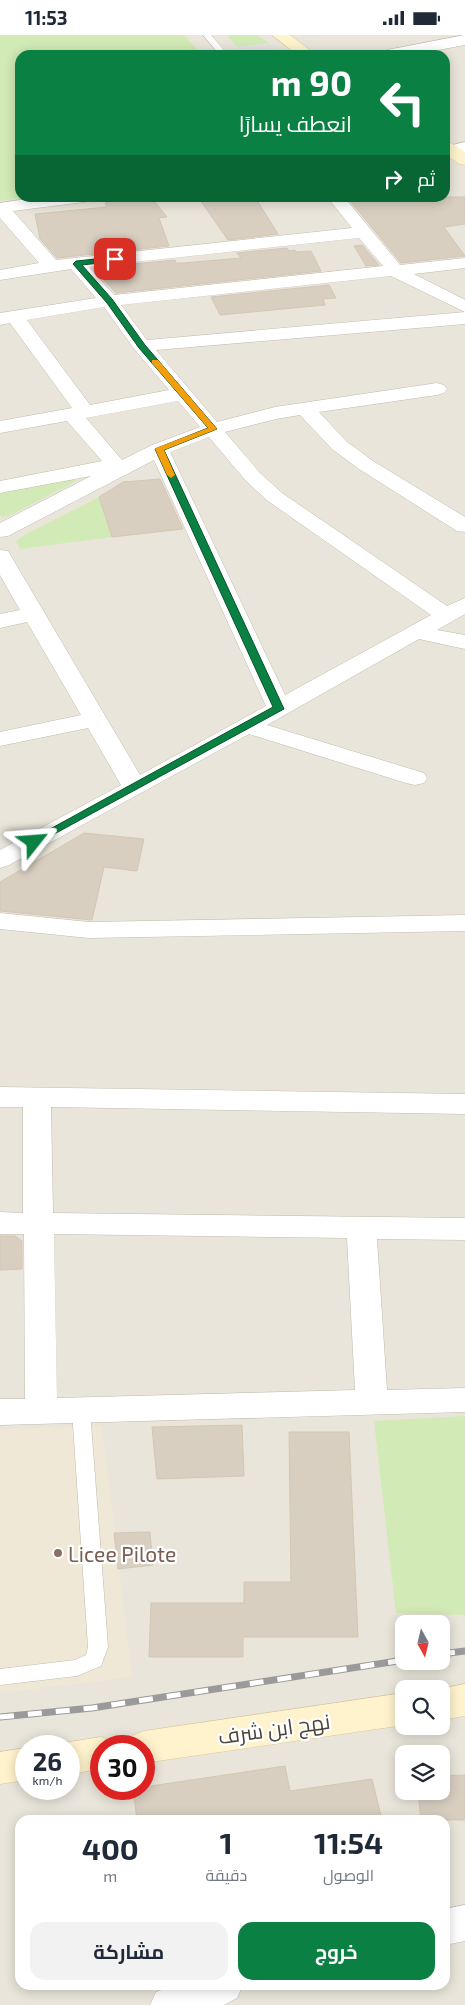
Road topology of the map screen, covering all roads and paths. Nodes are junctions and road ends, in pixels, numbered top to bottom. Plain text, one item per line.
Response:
1 (207, 35) edge
2 (280, 35) edge
3 (465, 40) edge
4 (440, 45) junction
5 (220, 50) edge
6 (301, 50) edge
7 (414, 50) edge
8 (448, 50) edge
9 (450, 51) edge
10 (457, 55) dead end
11 (46, 202) edge
12 (339, 202) edge
13 (1, 208) edge
14 (366, 232) junction
15 (465, 263) edge
16 (76, 264) junction
17 (51, 266) junction
18 (397, 272) junction
19 (0, 275) edge
20 (109, 301) junction
21 (465, 307) edge
22 (8, 318) edge
23 (465, 318) edge
24 (142, 346) junction
25 (437, 389) dead end
26 (182, 394) junction
27 (305, 409) junction
28 (79, 413) junction
29 (0, 427) edge
30 (213, 429) junction
31 (159, 449) junction
32 (126, 463) junction
33 (0, 487) edge
34 (465, 526) edge
35 (0, 531) edge
36 (0, 556) edge
37 (455, 610) edge
38 (34, 614) junction
39 (0, 621) edge
40 (416, 632) junction
41 (465, 642) edge
42 (279, 709) junction
43 (95, 719) junction
44 (247, 726) junction
45 (0, 739) edge
46 (415, 778) dead end
47 (135, 788) junction
48 (0, 860) edge
49 (0, 921) edge
50 (465, 923) edge
51 (0, 1097) edge
52 (37, 1098) junction
53 (465, 1104) edge
54 (0, 1223) edge
55 (39, 1223) junction
56 (361, 1227) junction
57 (465, 1229) edge
58 (465, 1401) edge
59 (372, 1403) junction
60 (81, 1410) junction
61 (40, 1411) junction
62 (0, 1412) edge
63 (0, 1677) edge
64 (465, 1700) edge
65 (450, 1702) edge
66 (395, 1710) edge
67 (155, 1745) edge
68 (15, 1766) edge
69 (0, 1768) edge
70 (465, 1923) edge
71 (450, 1926) edge
72 (213, 1990) edge
73 (170, 2005) edge

1 - 5 lane
2 - 6 main road
3 - 4 street
4 - 7 street
4 - 8 street
9 - 10 street
11 - 13 street
12 - 14 street
13 - 17 street
14 - 16 street
14 - 18 street
15 - 18 street
16 - 17 street
16 - 20 street
17 - 19 street
18 - 20 street
18 - 21 street
20 - 22 street
20 - 24 street
22 - 28 street
23 - 24 street
24 - 26 street
25 - 27 street
26 - 28 street
26 - 30 street
27 - 30 street
27 - 34 street
28 - 29 street
28 - 32 street
30 - 31 street
30 - 37 street
31 - 32 street
31 - 42 street
32 - 33 street
32 - 35 street
36 - 38 street
37 - 40 street
38 - 39 street
38 - 43 street
40 - 41 street
40 - 42 street
42 - 44 street
43 - 45 street
43 - 47 street
44 - 46 street
44 - 47 street
47 - 48 street
49 - 50 street
51 - 52 street
52 - 53 street
52 - 55 street
54 - 55 street
55 - 56 street
55 - 61 street
56 - 57 street
56 - 59 street
58 - 59 street
59 - 60 street
60 - 61 street
60 - 63 lane
61 - 62 street
64 - 65 main road
66 - 67 main road, نهج ابن شرف
68 - 69 main road
70 - 71 street
72 - 73 street

